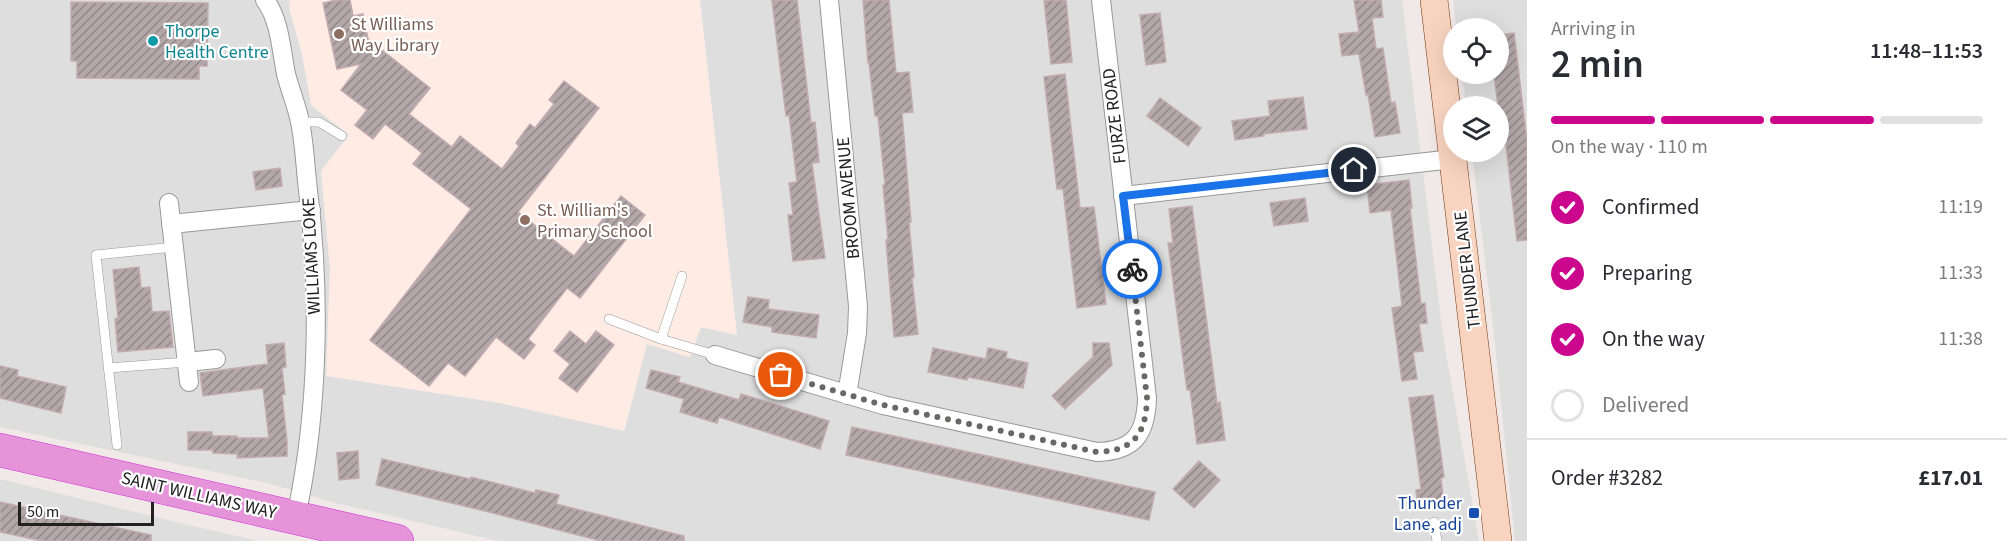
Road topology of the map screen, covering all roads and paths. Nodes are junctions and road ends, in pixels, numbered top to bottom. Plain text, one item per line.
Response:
1 (265, 0) edge
2 (829, 0) edge
3 (1101, 0) edge
4 (1434, 0) edge
5 (1445, 96) edge
6 (300, 123) junction
7 (342, 136) dead end
8 (1443, 160) edge
9 (1453, 162) edge
10 (1123, 196) junction
11 (169, 203) dead end
12 (311, 210) junction
13 (171, 224) junction
14 (174, 247) junction
15 (682, 276) dead end
16 (609, 319) dead end
17 (661, 339) junction
18 (715, 356) joint
19 (216, 359) dead end
20 (187, 362) junction
21 (108, 368) junction
22 (189, 382) dead end
23 (847, 396) junction
24 (117, 445) dead end
25 (0, 450) edge
26 (296, 517) junction
27 (1434, 522) dead end
28 (397, 541) edge
29 (1437, 541) edge
30 (1498, 541) edge

1 - 6 street, WILLIAMS LOKE
2 - 23 street, BROOM AVENUE
3 - 10 street, FURZE ROAD
4 - 5 street, THUNDER LANE
6 - 7 lane
6 - 12 street, WILLIAMS LOKE
8 - 10 street
9 - 30 street, THUNDER LANE
10 - 23 street, FURZE ROAD
11 - 13 street
12 - 13 street
12 - 26 street, WILLIAMS LOKE
13 - 14 street
14 - 20 street
14 - 21 lane
15 - 17 lane
16 - 17 lane
17 - 18 lane
18 - 23 street, FURZE ROAD
19 - 20 street
20 - 21 lane
20 - 22 street
21 - 24 lane
25 - 26 highway, SAINT WILLIAMS WAY
26 - 28 highway, SAINT WILLIAMS WAY
27 - 29 lane

